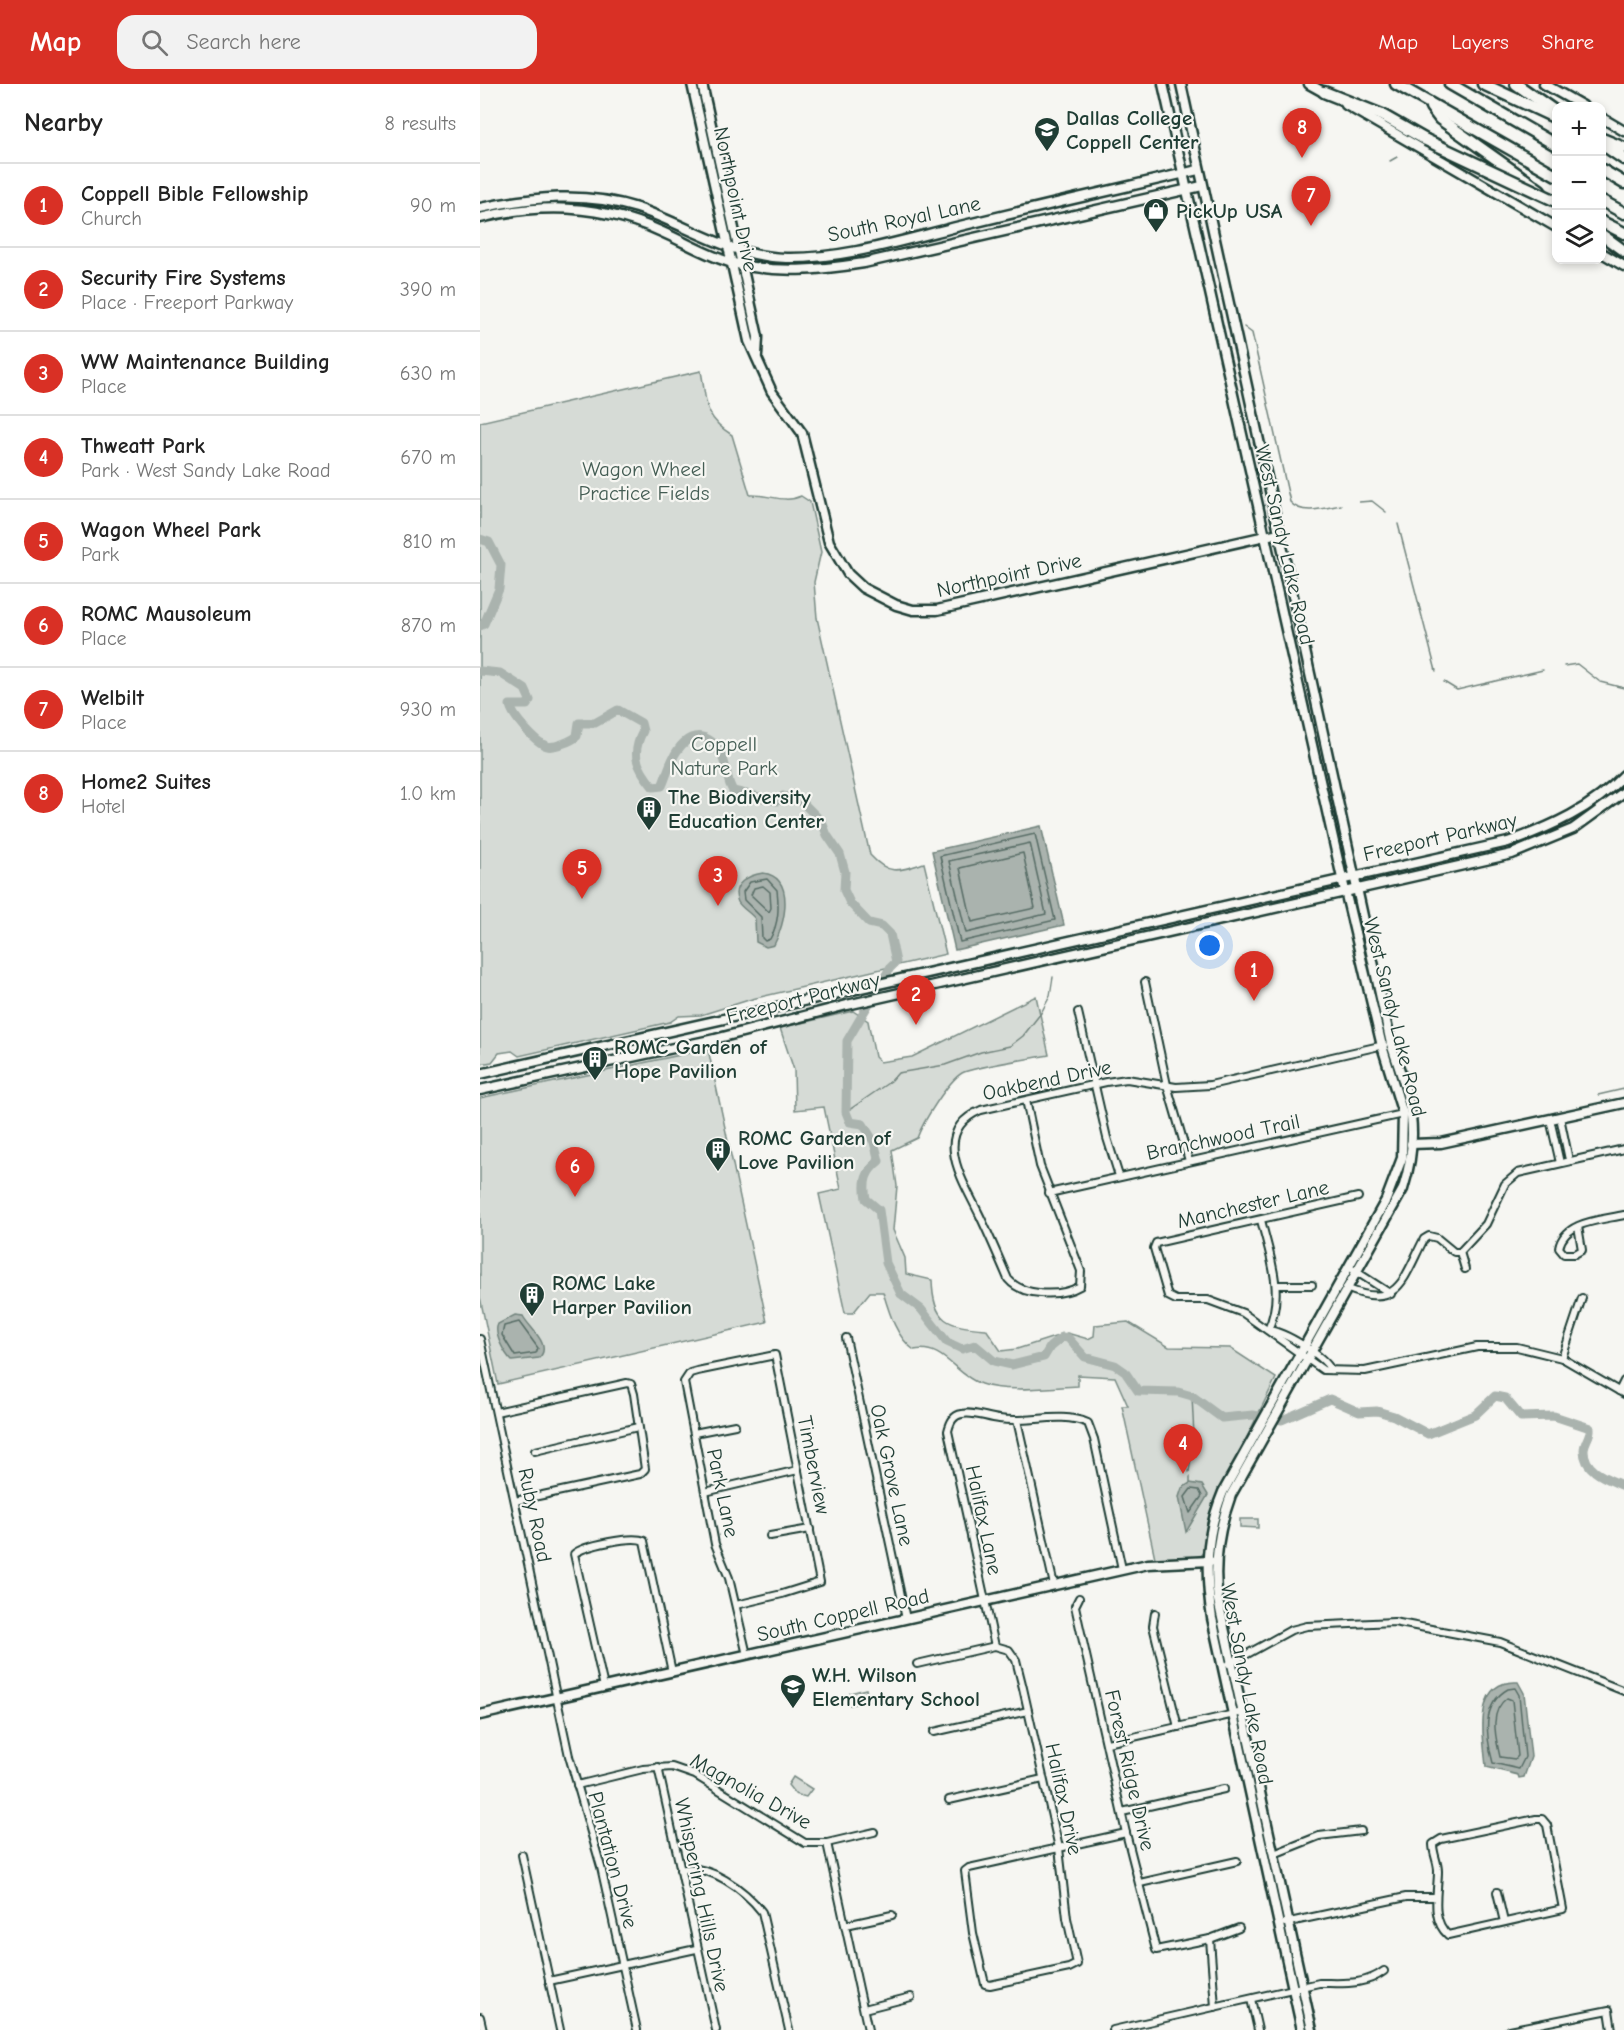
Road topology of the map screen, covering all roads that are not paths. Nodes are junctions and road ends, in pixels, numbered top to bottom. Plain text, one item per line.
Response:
1 (692, 84) edge
2 (702, 84) edge
3 (1163, 84) edge
4 (1180, 84) edge
5 (1309, 84) edge
6 (1396, 84) edge
7 (1450, 84) edge
8 (1483, 84) edge
9 (1516, 84) edge
10 (1544, 84) edge
11 (1324, 92) junction
12 (706, 99) junction
13 (695, 101) junction
14 (1576, 102) edge
15 (1430, 104) junction
16 (1552, 109) edge
17 (1552, 116) edge
18 (1606, 120) edge
19 (1624, 131) edge
20 (1606, 140) edge
21 (1552, 142) edge
22 (1606, 147) edge
23 (1624, 148) edge
24 (1624, 159) edge
25 (1198, 170) junction
26 (1552, 172) edge
27 (1606, 172) edge
28 (1183, 173) junction
29 (1624, 183) edge
30 (1202, 186) junction
31 (1187, 189) junction
32 (574, 197) junction
33 (1552, 198) edge
34 (1552, 200) edge
35 (1606, 203) edge
36 (480, 208) edge
37 (573, 208) junction
38 (1624, 213) edge
39 (480, 218) edge
40 (972, 223) junction
41 (1552, 223) edge
42 (1606, 224) edge
43 (1624, 233) edge
44 (975, 238) junction
45 (1606, 238) edge
46 (728, 248) junction
47 (739, 251) junction
48 (860, 251) junction
49 (1624, 251) edge
50 (1606, 255) edge
51 (731, 263) junction
52 (862, 263) junction
53 (742, 265) junction
54 (1624, 266) edge
55 (1231, 316) junction
56 (1216, 320) junction
57 (757, 356) junction
58 (1279, 533) junction
59 (1264, 537) junction
60 (1323, 731) junction
61 (1309, 736) junction
62 (1624, 775) edge
63 (1624, 792) edge
64 (1467, 853) junction
65 (1470, 864) junction
66 (1354, 875) junction
67 (1342, 878) junction
68 (1356, 888) junction
69 (1345, 890) junction
70 (1252, 898) junction
71 (1255, 911) junction
72 (1174, 916) junction
73 (1177, 929) junction
74 (1093, 935) junction
75 (1095, 948) junction
76 (1145, 982) dead end
77 (768, 1008) junction
78 (1078, 1012) dead end
79 (709, 1022) junction
80 (771, 1024) junction
81 (715, 1039) junction
82 (1387, 1045) junction
83 (507, 1069) junction
84 (480, 1074) edge
85 (511, 1084) junction
86 (1094, 1085) junction
87 (1167, 1085) junction
88 (480, 1090) edge
89 (1026, 1100) junction
90 (1624, 1103) edge
91 (1404, 1114) junction
92 (1555, 1118) junction
93 (1409, 1144) junction
94 (1624, 1149) edge
95 (1569, 1160) junction
96 (1190, 1161) junction
97 (1560, 1163) junction
98 (1119, 1176) junction
99 (1049, 1193) junction
100 (1358, 1197) dead end
101 (1624, 1215) edge
102 (1260, 1220) junction
103 (1578, 1226) junction
104 (1460, 1252) junction
105 (1465, 1269) dead end
106 (1353, 1270) junction
107 (1277, 1285) junction
108 (1312, 1285) dead end
109 (1344, 1286) junction
110 (1391, 1294) junction
111 (1582, 1298) dead end
112 (1268, 1330) junction
113 (846, 1338) dead end
114 (480, 1340) edge
115 (1305, 1353) junction
116 (1562, 1358) junction
117 (690, 1373) joint
118 (1624, 1381) edge
119 (1621, 1393) edge
120 (496, 1412) junction
121 (1017, 1420) junction
122 (735, 1425) dead end
123 (638, 1427) junction
124 (694, 1433) junction
125 (1255, 1444) junction
126 (535, 1451) dead end
127 (798, 1470) junction
128 (705, 1491) junction
129 (515, 1501) junction
130 (810, 1529) junction
131 (770, 1536) dead end
132 (1211, 1561) junction
133 (1122, 1569) junction
134 (1054, 1585) junction
135 (1079, 1598) dead end
136 (985, 1601) junction
137 (736, 1605) junction
138 (1155, 1613) dead end
139 (906, 1619) junction
140 (995, 1646) junction
141 (747, 1655) junction
142 (917, 1664) dead end
143 (1233, 1664) junction
144 (1223, 1666) junction
145 (672, 1672) junction
146 (604, 1687) junction
147 (1624, 1691) edge
148 (558, 1697) junction
149 (1028, 1711) junction
150 (1243, 1712) junction
151 (1233, 1714) junction
152 (480, 1715) edge
153 (1178, 1727) junction
154 (934, 1732) dead end
155 (1107, 1743) junction
156 (658, 1767) junction
157 (1043, 1779) junction
158 (577, 1785) junction
159 (1224, 1789) dead end
160 (950, 1800) dead end
161 (1122, 1812) junction
162 (1361, 1831) dead end
163 (874, 1832) dead end
164 (1126, 1833) junction
165 (827, 1843) junction
166 (1059, 1848) junction
167 (1274, 1854) junction
168 (522, 1855) dead end
169 (1237, 1861) dead end
170 (680, 1870) junction
171 (1140, 1882) junction
172 (1497, 1892) dead end
173 (1436, 1897) junction
174 (892, 1914) dead end
175 (1504, 1922) junction
176 (1288, 1923) junction
177 (1279, 1924) junction
178 (846, 1925) junction
179 (1239, 1928) dead end
180 (1210, 1939) junction
181 (696, 1949) junction
182 (623, 1965) junction
183 (1384, 1971) dead end
184 (549, 1981) junction
185 (1298, 1988) junction
186 (911, 1997) dead end
187 (1251, 1999) junction
188 (1215, 2007) junction
189 (864, 2009) junction
190 (480, 2017) edge
191 (1149, 2022) junction
192 (483, 2030) edge
193 (560, 2030) edge
194 (637, 2030) edge
195 (716, 2030) edge
196 (789, 2030) edge
197 (868, 2030) edge
198 (1113, 2030) edge
199 (1150, 2030) edge
200 (1258, 2030) edge
201 (1302, 2030) edge
202 (1311, 2030) edge
203 (1509, 2030) edge
204 (1612, 2030) edge

1 - 13 main road, Northpoint Drive
2 - 12 main road, Northpoint Drive
3 - 28 main road, West Sandy Lake Road
4 - 25 main road, West Sandy Lake Road
5 - 11 main road
6 - 15 highway
7 - 21 highway
8 - 17 highway
9 - 16 highway
10 - 14 main road
11 - 34 highway, bridge
11 - 41 main road
12 - 13 main road
12 - 47 main road, Northpoint Drive
13 - 46 main road, Northpoint Drive
15 - 26 highway
15 - 33 highway
18 - 19 main road
20 - 23 highway
22 - 24 highway
25 - 28 main road, South Royal Lane
25 - 30 main road, West Sandy Lake Road
27 - 29 highway
28 - 31 main road, West Sandy Lake Road
28 - 40 main road, South Royal Lane
30 - 31 main road, South Royal Lane
30 - 55 main road, West Sandy Lake Road
31 - 44 main road, South Royal Lane
31 - 56 main road, West Sandy Lake Road
32 - 36 main road, South Royal Lane
32 - 37 main road
32 - 46 main road, South Royal Lane
35 - 38 highway
37 - 39 main road, South Royal Lane
37 - 51 main road, South Royal Lane
40 - 44 main road
40 - 48 main road, South Royal Lane
42 - 43 highway
44 - 52 main road, South Royal Lane
45 - 49 highway
46 - 47 main road, South Royal Lane
46 - 51 main road, Northpoint Drive
47 - 48 main road, South Royal Lane
47 - 53 main road, Northpoint Drive
48 - 52 main road
50 - 54 main road
51 - 53 main road, South Royal Lane
51 - 57 main road, Northpoint Drive
52 - 53 main road, South Royal Lane
53 - 57 main road, Northpoint Drive
55 - 56 main road
55 - 58 main road, West Sandy Lake Road
56 - 59 main road, West Sandy Lake Road
57 - 59 main road, Northpoint Drive
58 - 59 main road, Northpoint Drive
58 - 60 main road, West Sandy Lake Road
59 - 61 main road, West Sandy Lake Road
60 - 61 main road
60 - 66 main road, West Sandy Lake Road
61 - 67 main road, West Sandy Lake Road
62 - 64 main road, Freeport Parkway
63 - 65 main road, Freeport Parkway
64 - 65 main road
64 - 66 main road, Freeport Parkway
65 - 68 main road, Freeport Parkway
66 - 67 main road, Freeport Parkway
66 - 68 main road, West Sandy Lake Road
67 - 69 main road, West Sandy Lake Road
67 - 70 main road, Freeport Parkway
68 - 69 main road, Freeport Parkway
68 - 82 main road, West Sandy Lake Road
69 - 71 main road, Freeport Parkway
69 - 82 main road, West Sandy Lake Road
70 - 71 main road
70 - 72 main road, Freeport Parkway
71 - 73 main road, Freeport Parkway
72 - 73 main road
72 - 74 main road, Freeport Parkway
73 - 75 main road, Freeport Parkway
74 - 75 main road
74 - 77 main road, Freeport Parkway
75 - 80 main road, Freeport Parkway
76 - 87 street
77 - 79 main road, Freeport Parkway
77 - 80 main road
78 - 86 street
79 - 81 main road
79 - 83 main road, Freeport Parkway
80 - 81 main road, Freeport Parkway
81 - 85 main road, Freeport Parkway
82 - 87 street, Oakbend Drive
82 - 91 main road, West Sandy Lake Road
82 - 93 main road, West Sandy Lake Road
83 - 84 main road, Freeport Parkway
83 - 85 main road
85 - 88 main road, Freeport Parkway
86 - 87 street, Oakbend Drive
86 - 89 street, Oakbend Drive
86 - 98 street
87 - 96 street
89 - 99 street
89 - 99 street, Oakbend Drive
90 - 92 main road
91 - 93 main road, West Sandy Lake Road
91 - 96 street, Branchwood Trail
92 - 93 main road
92 - 95 street
92 - 97 street
93 - 106 main road, West Sandy Lake Road
94 - 95 street
95 - 97 street
96 - 98 street, Branchwood Trail
97 - 104 street
98 - 99 street, Branchwood Trail
100 - 102 street, Manchester Lane
101 - 103 street
102 - 107 street
102 - 112 street, Manchester Lane
103 - 103 street
104 - 105 street
104 - 110 street
106 - 109 main road, West Sandy Lake Road
106 - 110 street
107 - 108 street
107 - 112 street
109 - 110 street
109 - 115 main road, West Sandy Lake Road
111 - 116 street
112 - 115 street
113 - 139 street, Oak Grove Lane
114 - 120 street, Ruby Road
115 - 116 street
115 - 125 main road, West Sandy Lake Road
115 - 125 main road, West Sandy Lake Road
116 - 119 street
117 - 124 street, Park Lane
117 - 127 street, Timberview
118 - 119 street
120 - 123 street
120 - 129 street, Ruby Road
121 - 133 street
121 - 134 street
121 - 136 street, Halifax Lane
122 - 124 street
123 - 126 street
123 - 129 street
124 - 128 street, Park Lane
125 - 132 main road, West Sandy Lake Road
127 - 128 street
127 - 130 street, Timberview
128 - 137 street, Park Lane
129 - 148 street, Ruby Road
130 - 131 street
130 - 137 street, Timberview
132 - 133 main road, South Coppell Road
132 - 143 main road, West Sandy Lake Road
132 - 144 main road, West Sandy Lake Road
133 - 134 main road, South Coppell Road
134 - 136 main road, South Coppell Road
135 - 155 street, Forest Ridge Drive
136 - 139 main road, South Coppell Road
136 - 140 street, Halifax Lane
137 - 141 street, Park Lane
138 - 153 street
139 - 141 main road, South Coppell Road
140 - 142 street
140 - 149 street, Halifax Drive
141 - 145 main road, South Coppell Road
143 - 144 street
143 - 147 street
143 - 150 main road, West Sandy Lake Road
144 - 151 main road, West Sandy Lake Road
145 - 146 main road, South Coppell Road
145 - 146 street
146 - 148 main road, South Coppell Road
148 - 152 main road, South Coppell Road
148 - 158 street, Plantation Drive
149 - 154 street
149 - 157 street, Halifax Drive
150 - 151 street
150 - 167 main road, West Sandy Lake Road
151 - 153 street
151 - 177 main road, West Sandy Lake Road
153 - 155 street
155 - 161 street, Forest Ridge Drive
156 - 158 street, Magnolia Drive
156 - 165 street, Magnolia Drive
156 - 170 street, Whispering Hills Drive
157 - 160 street
157 - 166 street, Halifax Drive
158 - 182 street, Plantation Drive
159 - 161 street
161 - 164 street, Forest Ridge Drive
162 - 167 street
163 - 165 street, Magnolia Drive
164 - 166 street
164 - 171 street, Forest Ridge Drive
165 - 178 street
166 - 166 street, Halifax Drive
167 - 176 main road, West Sandy Lake Road
168 - 184 street
169 - 171 street
170 - 181 street, Whispering Hills Drive
170 - 196 street
171 - 180 street, Forest Ridge Drive
172 - 175 street
173 - 175 street
173 - 175 street
173 - 176 street
174 - 178 street
176 - 177 street
176 - 185 main road, West Sandy Lake Road
177 - 185 main road, West Sandy Lake Road
178 - 189 street
179 - 180 street
180 - 188 street
181 - 182 street
181 - 195 street, Whispering Hills Drive
182 - 184 street
182 - 194 street, Plantation Drive
183 - 185 street
184 - 193 street
185 - 187 street
185 - 201 main road, West Sandy Lake Road
185 - 202 main road, West Sandy Lake Road
186 - 189 street
187 - 188 street
187 - 200 street
188 - 191 street
189 - 197 street
190 - 192 street
191 - 198 street
191 - 199 street
203 - 204 street

